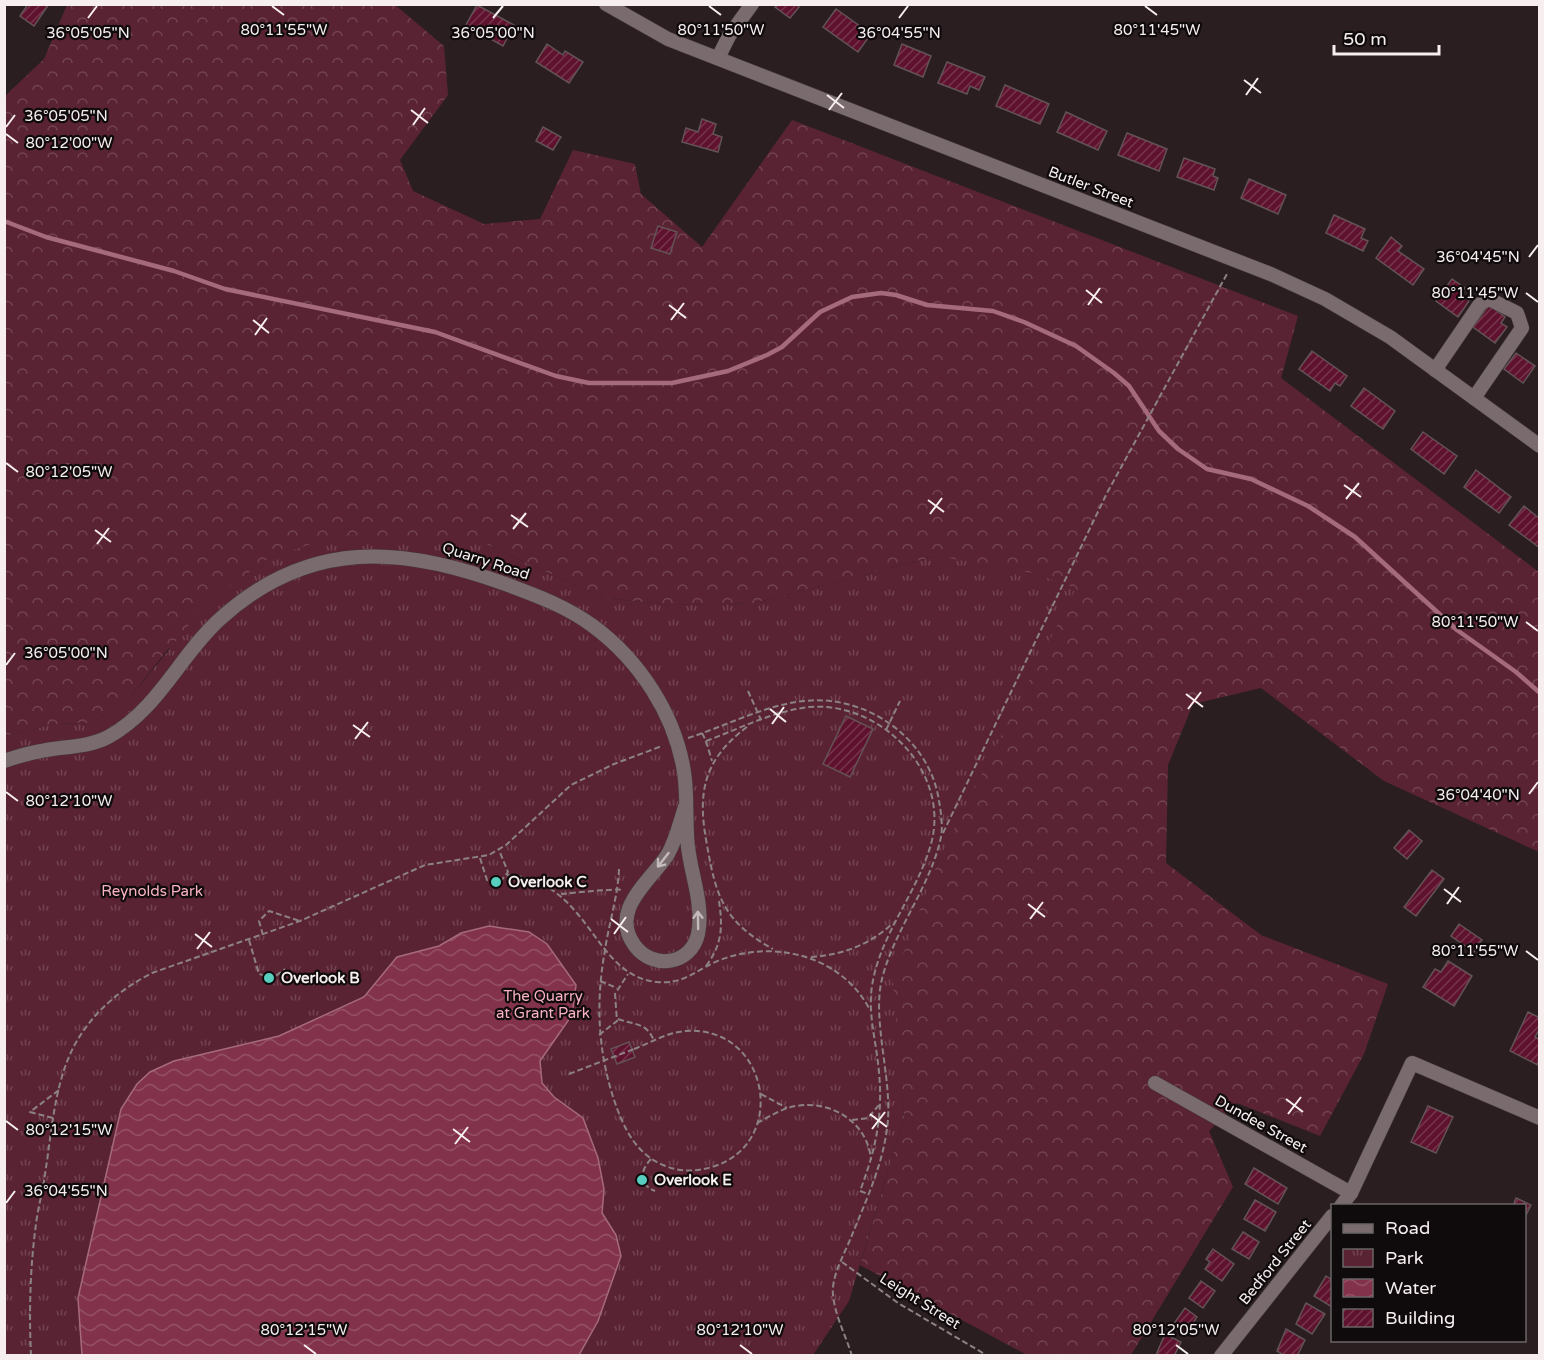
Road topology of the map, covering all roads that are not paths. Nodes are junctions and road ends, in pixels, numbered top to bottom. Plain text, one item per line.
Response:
1 (606, 4) edge
2 (752, 4) edge
3 (718, 58) junction
4 (1435, 369) junction
5 (1474, 398) junction
6 (1539, 446) edge
7 (4, 761) edge
8 (685, 807) junction
9 (1155, 1083) dead end
10 (1539, 1118) edge
11 (1351, 1193) junction
12 (1343, 1204) edge
13 (1331, 1217) edge
14 (1221, 1356) edge

1 - 3 street, Butler Street
2 - 3 street
3 - 4 street, Butler Street
4 - 5 street, Butler Street
4 - 5 street
5 - 6 street, Butler Street
7 - 8 street, Quarry Road
8 -> 8 street, Quarry Road
9 - 11 street, Dundee Street
10 - 11 street
11 - 12 street
13 - 14 street, Bedford Street

